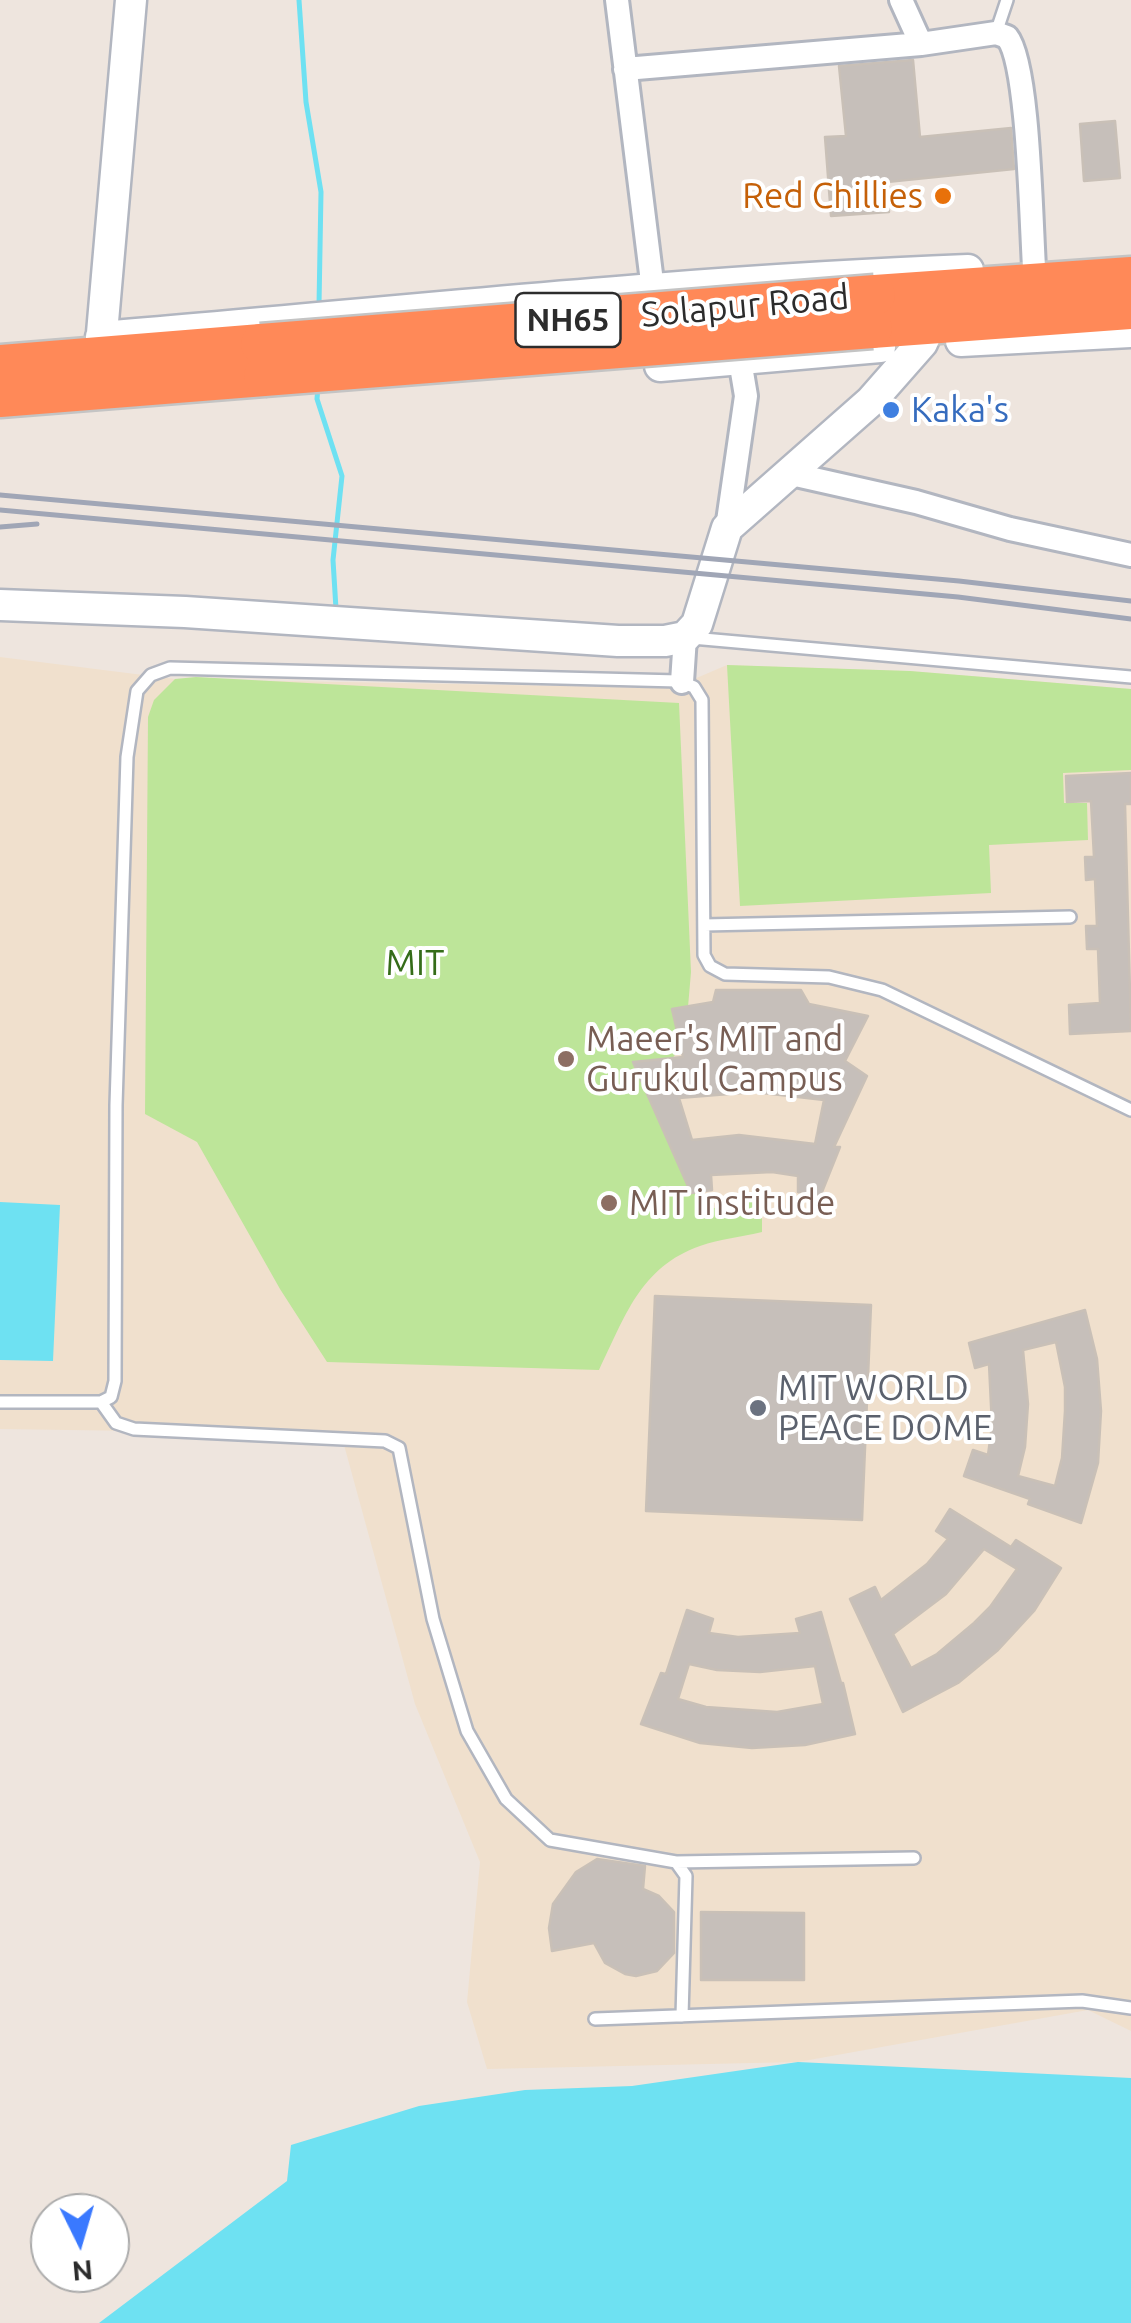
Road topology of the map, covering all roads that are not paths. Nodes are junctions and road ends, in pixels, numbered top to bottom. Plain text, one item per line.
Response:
1 (130, 0) edge
2 (617, 0) edge
3 (901, 0) edge
4 (1008, 0) edge
5 (996, 33) junction
6 (921, 44) junction
7 (624, 69) junction
8 (1131, 262) edge
9 (1034, 275) junction
10 (1131, 278) edge
11 (652, 290) junction
12 (932, 307) junction
13 (1131, 310) edge
14 (1131, 332) edge
15 (269, 347) junction
16 (740, 360) junction
17 (99, 361) junction
18 (0, 365) edge
19 (0, 396) edge
20 (788, 472) junction
21 (727, 528) junction
22 (1131, 554) edge
23 (0, 605) edge
24 (685, 637) junction
25 (1131, 677) edge
26 (682, 682) junction
27 (1070, 917) dead end
28 (704, 926) junction
29 (1131, 1110) edge
30 (0, 1402) edge
31 (101, 1402) junction
32 (914, 1858) dead end
33 (676, 1862) junction
34 (1131, 2008) edge
35 (682, 2016) junction
36 (595, 2020) dead end

1 - 17 street
2 - 7 street
3 - 6 street
4 - 5 lane
5 - 6 street
5 - 9 street
6 - 7 street
7 - 11 street
8 - 9 street
9 - 10 highway, Solapur Road / NH65
9 - 12 highway, Solapur Road / NH65
11 - 12 street
11 - 15 street
11 - 16 street
12 - 13 highway, Solapur Road / NH65
12 - 14 street
12 - 15 highway, Solapur Road / NH65, bridge
12 - 16 street
12 - 20 street
15 - 17 highway, Solapur Road / NH65
16 - 21 street
17 - 18 highway, Solapur Road / NH65
17 - 19 highway, Solapur Road / NH65
20 - 21 street
20 - 22 street
21 - 24 street
23 - 24 street
24 - 25 lane
24 - 26 street
26 - 28 lane
26 - 31 lane
27 - 28 lane
28 - 29 lane
30 - 31 lane
31 - 33 lane
32 - 33 lane
33 - 35 lane
34 - 35 lane
35 - 36 lane

